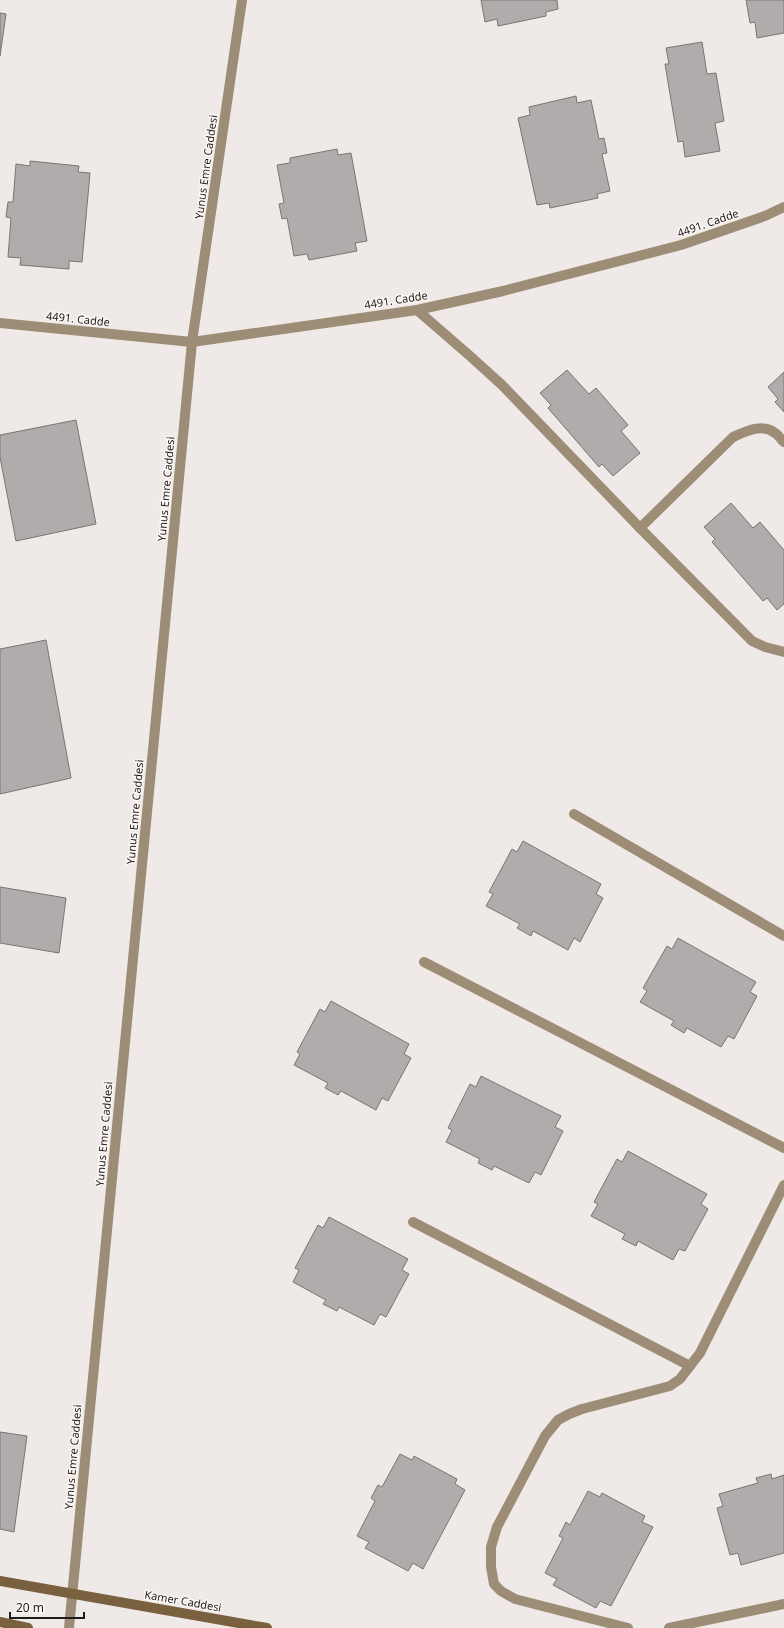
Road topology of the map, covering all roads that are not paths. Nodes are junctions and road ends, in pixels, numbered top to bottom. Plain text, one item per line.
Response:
1 (242, 0) edge
2 (784, 207) edge
3 (416, 310) junction
4 (0, 323) edge
5 (192, 342) junction
6 (784, 442) edge
7 (640, 528) junction
8 (784, 652) edge
9 (574, 814) dead end
10 (784, 936) edge
11 (424, 962) dead end
12 (784, 1148) edge
13 (784, 1186) edge
14 (413, 1222) dead end
15 (690, 1366) junction
16 (0, 1581) edge
17 (72, 1594) junction
18 (784, 1604) edge
19 (0, 1622) edge
20 (28, 1628) edge
21 (69, 1628) edge
22 (268, 1628) edge
23 (628, 1628) edge
24 (669, 1628) edge

1 - 5 street, Yunus Emre Caddesi
2 - 3 street, 4491. Cadde
3 - 5 street, 4491. Cadde
3 - 7 street
4 - 5 street, 4491. Cadde
5 - 17 street, Yunus Emre Caddesi
6 - 7 street
7 - 8 street
9 - 10 street
11 - 12 street
13 - 15 street
14 - 15 street
15 - 23 street
16 - 17 street, Kamer Caddesi
17 - 21 street, Yunus Emre Caddesi
17 - 22 street, Kamer Caddesi
18 - 24 street
19 - 20 street

